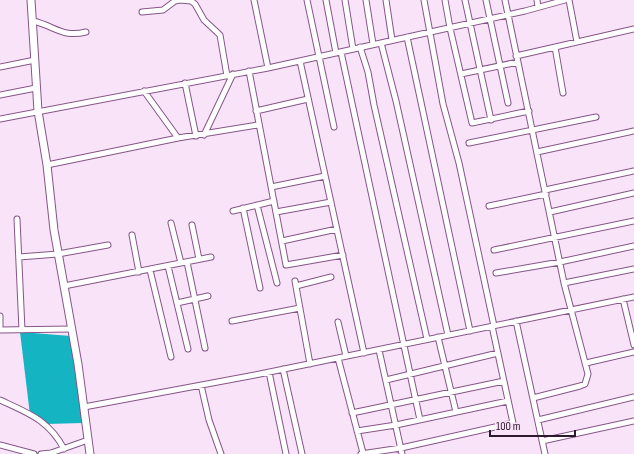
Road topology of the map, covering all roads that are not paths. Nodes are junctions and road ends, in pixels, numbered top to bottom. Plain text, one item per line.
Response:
1 (31, 0) edge
2 (254, 0) edge
3 (307, 0) edge
4 (326, 0) edge
5 (345, 0) edge
6 (366, 0) edge
7 (386, 0) edge
8 (424, 0) edge
9 (445, 0) edge
10 (465, 0) edge
11 (486, 0) edge
12 (505, 0) edge
13 (537, 0) edge
14 (565, 0) edge
15 (569, 0) edge
16 (538, 7) junction
17 (142, 12) dead end
18 (507, 15) junction
19 (489, 19) junction
20 (33, 21) junction
21 (469, 23) junction
22 (450, 28) junction
23 (634, 29) edge
24 (430, 31) junction
25 (86, 32) dead end
26 (407, 37) junction
27 (392, 40) junction
28 (577, 42) junction
29 (381, 43) junction
30 (373, 44) junction
31 (360, 47) junction
32 (555, 47) junction
33 (354, 49) junction
34 (338, 52) junction
35 (319, 56) junction
36 (516, 56) junction
37 (35, 60) junction
38 (300, 60) junction
39 (518, 62) junction
40 (499, 66) junction
41 (0, 67) edge
42 (268, 68) junction
43 (480, 70) junction
44 (249, 71) junction
45 (233, 74) junction
46 (461, 74) junction
47 (227, 76) junction
48 (185, 83) junction
49 (36, 88) junction
50 (144, 91) junction
51 (563, 93) dead end
52 (0, 95) edge
53 (308, 99) junction
54 (508, 103) dead end
55 (38, 111) junction
56 (256, 111) junction
57 (529, 111) junction
58 (596, 117) dead end
59 (0, 119) edge
60 (491, 120) junction
61 (258, 125) junction
62 (334, 127) dead end
63 (533, 130) junction
64 (634, 131) edge
65 (204, 135) junction
66 (196, 136) junction
67 (178, 138) junction
68 (469, 143) dead end
69 (538, 152) junction
70 (47, 165) junction
71 (634, 171) edge
72 (325, 176) junction
73 (271, 187) junction
74 (546, 192) junction
75 (634, 193) edge
76 (274, 201) junction
77 (331, 202) junction
78 (257, 205) junction
79 (489, 206) dead end
80 (243, 208) junction
81 (233, 211) dead end
82 (276, 212) junction
83 (550, 212) junction
84 (17, 219) dead end
85 (634, 221) edge
86 (171, 223) dead end
87 (192, 225) dead end
88 (337, 229) junction
89 (132, 235) dead end
90 (555, 238) junction
91 (282, 241) junction
92 (108, 245) dead end
93 (634, 246) edge
94 (494, 250) dead end
95 (58, 254) junction
96 (211, 256) dead end
97 (343, 256) junction
98 (19, 258) junction
99 (199, 259) junction
100 (560, 262) junction
101 (184, 263) junction
102 (168, 266) junction
103 (634, 269) edge
104 (150, 270) junction
105 (139, 272) junction
106 (496, 273) dead end
107 (331, 277) dead end
108 (277, 283) dead end
109 (564, 283) junction
110 (64, 286) junction
111 (260, 288) dead end
112 (208, 296) dead end
113 (634, 297) edge
114 (623, 299) junction
115 (195, 300) junction
116 (177, 303) junction
117 (300, 308) junction
118 (571, 310) junction
119 (0, 316) edge
120 (232, 321) dead end
121 (516, 321) junction
122 (338, 322) dead end
123 (493, 326) junction
124 (72, 329) junction
125 (0, 330) edge
126 (22, 330) junction
127 (470, 330) junction
128 (448, 335) junction
129 (438, 337) junction
130 (427, 339) junction
131 (403, 345) junction
132 (634, 345) edge
133 (188, 348) dead end
134 (205, 348) dead end
135 (379, 350) junction
136 (634, 352) edge
137 (364, 353) junction
138 (498, 353) junction
139 (346, 356) junction
140 (171, 357) dead end
141 (338, 358) junction
142 (586, 363) junction
143 (310, 364) junction
144 (445, 366) junction
145 (283, 369) junction
146 (269, 372) junction
147 (410, 374) junction
148 (386, 380) junction
149 (504, 381) junction
150 (200, 385) junction
151 (451, 393) junction
152 (634, 397) edge
153 (533, 398) junction
154 (0, 400) edge
155 (416, 400) junction
156 (508, 400) junction
157 (392, 406) junction
158 (84, 407) junction
159 (456, 412) junction
160 (352, 413) junction
161 (420, 420) junction
162 (538, 420) junction
163 (634, 421) edge
164 (396, 425) junction
165 (357, 431) junction
166 (88, 440) junction
167 (542, 442) junction
168 (0, 445) edge
169 (64, 448) junction
170 (402, 451) edge
171 (34, 454) edge
172 (41, 454) edge
173 (90, 454) edge
174 (221, 454) edge
175 (286, 454) edge
176 (302, 454) edge
177 (362, 454) edge
178 (545, 454) edge

1 - 20 street
2 - 42 street
3 - 35 street
4 - 34 street
5 - 33 street
6 - 30 street
7 - 27 street
8 - 24 street
9 - 22 street
10 - 21 street
11 - 19 street
12 - 18 street
13 - 16 street
14 - 16 street
15 - 28 street
16 - 18 street
17 - 47 street
18 - 19 street
18 - 36 street
19 - 21 street
19 - 40 street
20 - 25 street
20 - 37 street
21 - 22 street
21 - 43 street
22 - 24 street
22 - 46 street
23 - 28 street
24 - 26 street
24 - 123 street
26 - 27 street
26 - 127 street
27 - 29 street
28 - 32 street
29 - 30 street
29 - 128 street
30 - 31 street
31 - 33 street
31 - 130 street
32 - 36 street
32 - 51 street
33 - 34 street
34 - 35 street
34 - 131 street
35 - 38 street
35 - 62 street
36 - 39 street
37 - 41 street
37 - 49 street
38 - 42 street
38 - 53 street
39 - 40 street
39 - 57 street
40 - 43 street
40 - 54 street
42 - 44 street
43 - 46 street
43 - 60 street
44 - 45 street
44 - 56 street
45 - 47 street
45 - 65 street
46 - 60 street
47 - 48 street
48 - 50 street
48 - 66 street
49 - 52 street
49 - 55 street
50 - 55 street
50 - 67 street
53 - 56 street
53 - 72 street
55 - 59 street
55 - 70 street
56 - 61 street
57 - 60 street
57 - 63 street
58 - 63 street
61 - 65 street
61 - 73 street
63 - 68 street
63 - 69 street
64 - 69 street
65 - 66 street
66 - 67 street
67 - 70 street
69 - 74 street
70 - 95 street
71 - 74 street
72 - 73 street
72 - 77 street
73 - 76 street
74 - 79 street
74 - 83 street
75 - 83 street
76 - 78 street
76 - 82 street
77 - 82 street
77 - 88 street
78 - 80 street
78 - 108 street
80 - 81 street
80 - 111 street
82 - 91 street
83 - 90 street
84 - 98 street
85 - 90 street
86 - 101 street
87 - 99 street
88 - 91 street
88 - 97 street
89 - 105 street
90 - 94 street
90 - 100 street
91 - 97 street
92 - 95 street
93 - 100 street
95 - 98 street
95 - 110 street
96 - 99 street
97 - 137 street
98 - 126 street
99 - 101 street
100 - 106 street
100 - 109 street
101 - 102 street
101 - 115 street
102 - 104 street
102 - 116 street
103 - 109 street
104 - 105 street
104 - 140 street
105 - 110 street
107 - 117 street
109 - 118 street
110 - 124 street
112 - 115 street
113 - 114 street
114 - 118 street
114 - 132 street
115 - 116 street
115 - 134 street
116 - 133 street
117 - 120 street
117 - 143 street
118 - 121 street
118 - 142 street
119 - 125 street
121 - 123 street
121 - 153 street
122 - 139 street
123 - 127 street
123 - 138 street
124 - 126 street
124 - 158 street
125 - 126 street
127 - 128 street
128 - 129 street
129 - 130 street
129 - 144 street
130 - 131 street
131 - 135 street
131 - 147 street
135 - 137 street
135 - 148 street
136 - 142 street
137 - 139 street
138 - 144 street
138 - 149 street
139 - 141 street
141 - 143 street
141 - 160 street
142 - 153 street
143 - 145 street
144 - 147 street
144 - 151 street
145 - 146 street
145 - 176 street
146 - 150 street
146 - 175 street
147 - 148 street
147 - 155 street
148 - 157 street
149 - 151 street
149 - 156 street
150 - 158 street
150 - 174 street
151 - 155 street
151 - 159 street
152 - 162 street
153 - 162 street
154 - 169 street
155 - 157 street
155 - 161 street
156 - 159 street
156 - 170 street
157 - 160 street
157 - 164 street
158 - 166 street
159 - 161 street
160 - 165 street
161 - 164 street
162 - 167 street
163 - 167 street
164 - 165 street
164 - 170 street
165 - 177 street
166 - 169 street
166 - 173 street
167 - 178 street
168 - 171 street
169 - 172 street
170 - 177 street

